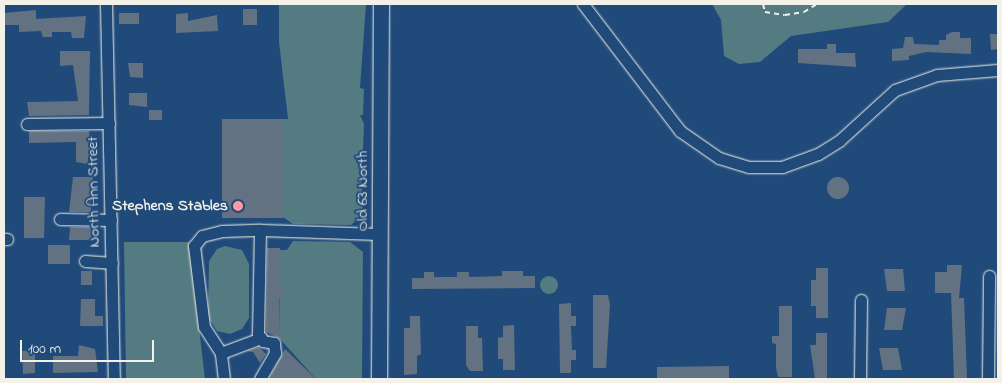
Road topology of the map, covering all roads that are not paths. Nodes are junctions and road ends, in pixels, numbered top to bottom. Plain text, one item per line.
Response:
1 (106, 4) edge
2 (381, 4) edge
3 (583, 4) edge
4 (998, 70) edge
5 (109, 123) junction
6 (27, 124) dead end
7 (60, 219) dead end
8 (111, 220) junction
9 (260, 230) junction
10 (380, 234) junction
11 (85, 261) dead end
12 (112, 263) junction
13 (989, 276) dead end
14 (861, 300) dead end
15 (261, 338) junction
16 (221, 353) junction
17 (114, 379) edge
18 (224, 379) edge
19 (260, 379) edge
20 (379, 379) edge
21 (860, 379) edge
22 (988, 379) edge

1 - 5 street, North Ann Street
2 - 10 main road, Old 63 North
3 - 4 street
5 - 6 street
5 - 8 street, North Ann Street
7 - 8 street
8 - 12 street, North Ann Street
9 - 10 street
9 - 15 street
9 - 16 street
10 - 20 main road, Old 63 North
11 - 12 street
12 - 17 street, North Ann Street
13 - 22 street
14 - 21 street
15 - 16 street
15 - 19 street
16 - 18 street

